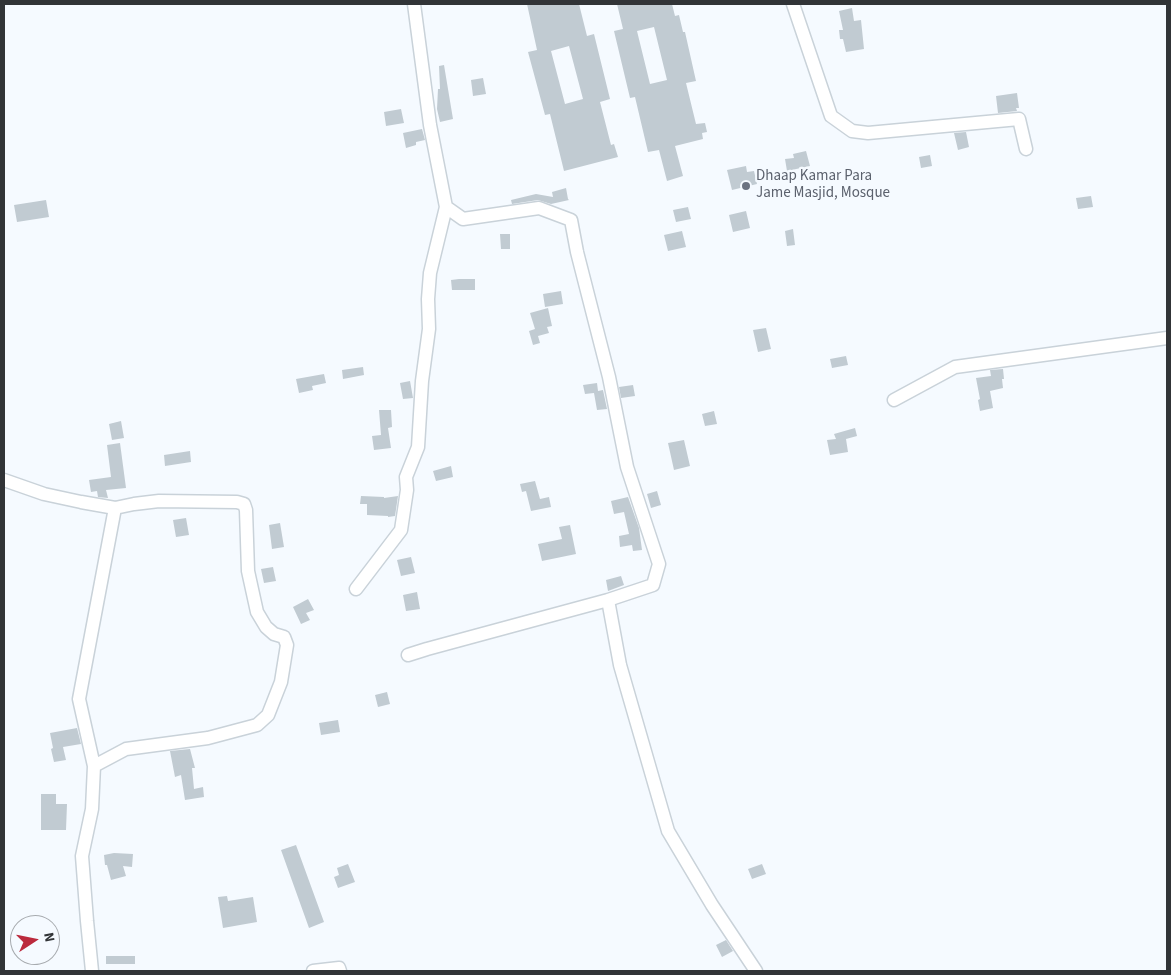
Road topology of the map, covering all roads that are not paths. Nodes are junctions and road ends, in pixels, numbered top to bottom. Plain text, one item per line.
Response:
1 (414, 4) edge
2 (793, 4) edge
3 (1026, 149) dead end
4 (446, 207) junction
5 (1167, 338) edge
6 (894, 400) dead end
7 (4, 480) edge
8 (115, 508) junction
9 (356, 589) dead end
10 (608, 600) junction
11 (408, 655) dead end
12 (94, 766) junction
13 (92, 971) edge
14 (313, 971) edge
15 (340, 971) edge
16 (756, 971) edge

1 - 4 street
2 - 3 street
4 - 9 street
4 - 10 street
5 - 6 street
7 - 8 street
8 - 12 street
8 - 12 street
10 - 11 street
10 - 16 street
12 - 13 street
14 - 15 street

